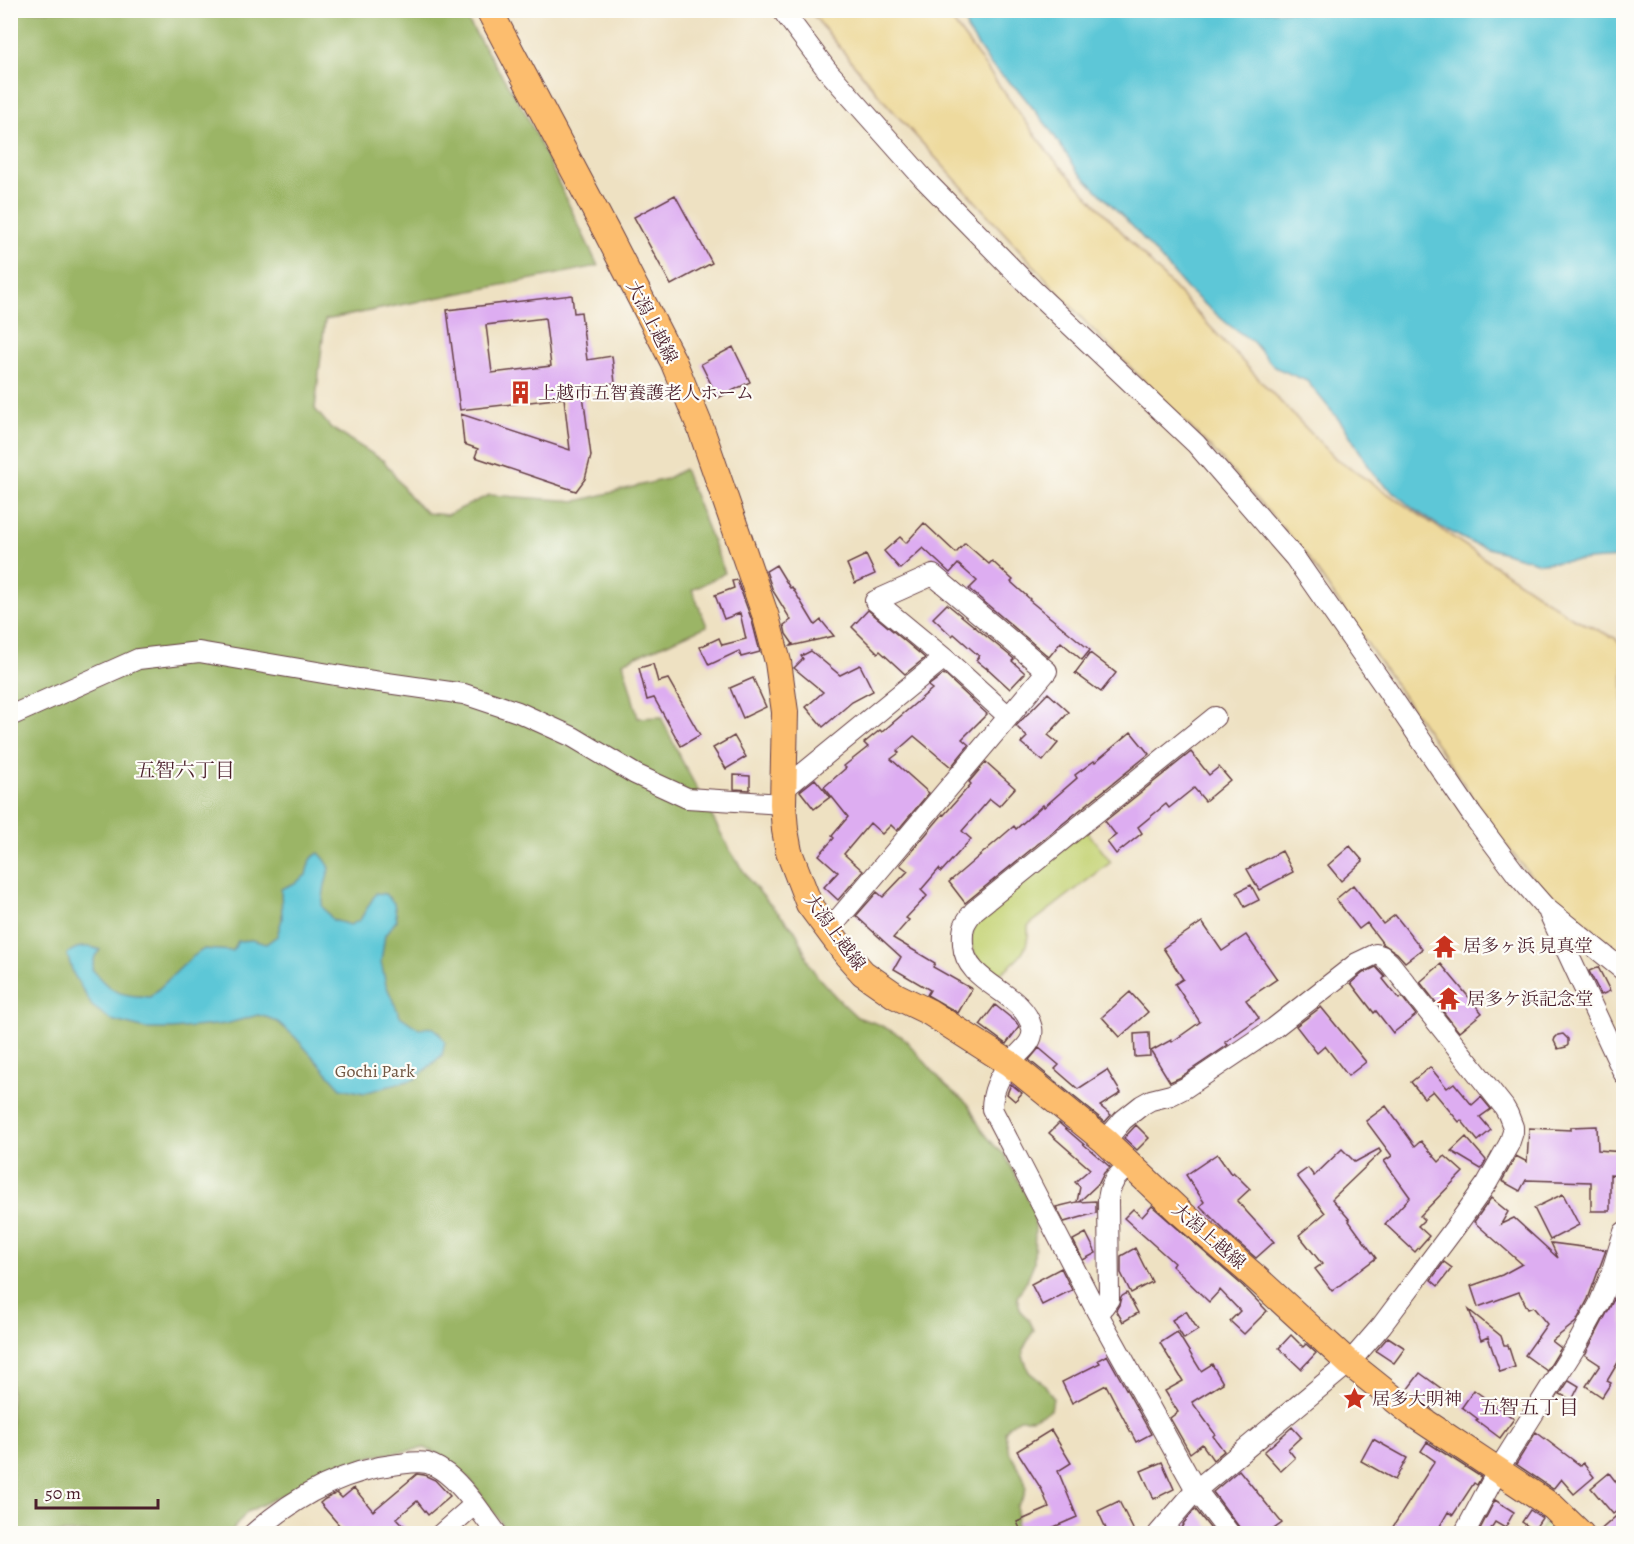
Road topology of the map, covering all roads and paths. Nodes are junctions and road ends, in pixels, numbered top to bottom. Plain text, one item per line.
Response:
1 (489, 10) edge
2 (782, 10) edge
3 (944, 658) junction
4 (10, 716) edge
5 (1008, 716) junction
6 (1215, 717) dead end
7 (784, 797) junction
8 (1546, 908) junction
9 (829, 930) junction
10 (1623, 971) edge
11 (1009, 1063) junction
12 (1623, 1074) edge
13 (1105, 1141) junction
14 (1129, 1164) junction
15 (1623, 1232) edge
16 (1097, 1312) junction
17 (1349, 1363) junction
18 (1498, 1470) junction
19 (1196, 1490) junction
20 (474, 1504) junction
21 (253, 1533) edge
22 (441, 1533) edge
23 (497, 1533) edge
24 (1158, 1533) edge
25 (1230, 1533) edge
26 (1464, 1533) edge
27 (1581, 1533) edge

1 - 7 main road, 大潟上越線
2 - 8 street
3 - 5 street
3 - 5 street
3 - 7 street
4 - 7 street
5 - 9 street
6 - 11 street
7 - 9 main road, 大潟上越線
8 - 10 street
8 - 12 street
9 - 11 main road, 大潟上越線
11 - 13 main road, 大潟上越線
11 - 16 street
13 - 14 main road, 大潟上越線
13 - 17 street
14 - 16 street
14 - 17 main road, 大潟上越線
15 - 18 street
16 - 19 street
17 - 18 main road, 大潟上越線
17 - 19 street
18 - 26 street
18 - 27 main road, 大潟上越線
19 - 24 street
19 - 25 street
20 - 21 street
20 - 22 street
20 - 23 street

